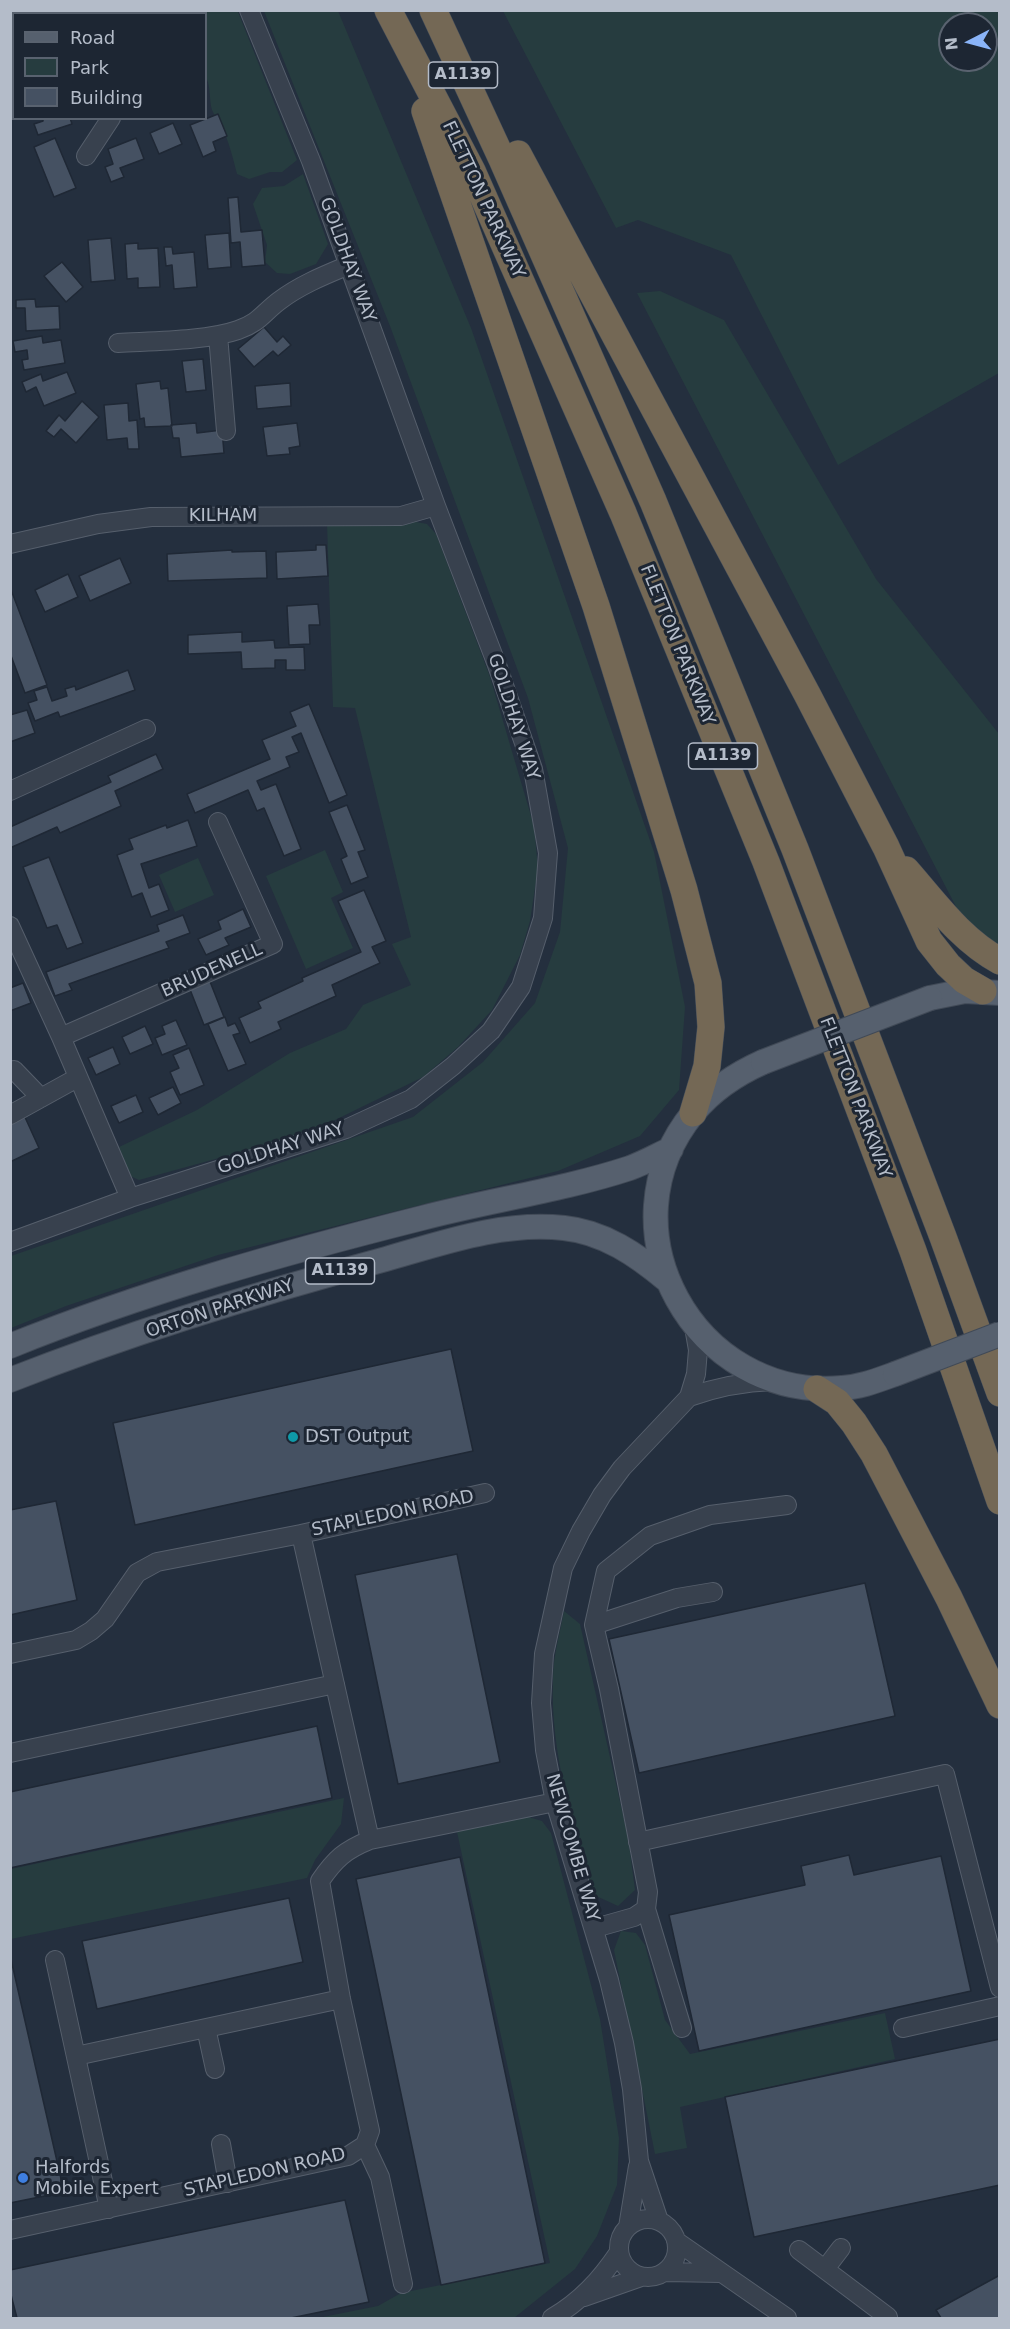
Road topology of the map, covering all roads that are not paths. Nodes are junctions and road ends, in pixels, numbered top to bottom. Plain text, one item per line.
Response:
1 (249, 10) edge
2 (434, 10) edge
3 (441, 10) edge
4 (393, 21) edge
5 (110, 120) edge
6 (86, 156) dead end
7 (349, 265) junction
8 (218, 335) junction
9 (118, 343) dead end
10 (226, 431) dead end
11 (436, 506) junction
12 (10, 544) edge
13 (146, 729) dead end
14 (10, 791) edge
15 (218, 822) dead end
16 (886, 847) junction
17 (10, 926) edge
18 (999, 962) edge
19 (991, 992) edge
20 (61, 1037) junction
21 (10, 1071) edge
22 (77, 1078) junction
23 (41, 1098) junction
24 (693, 1113) junction
25 (10, 1114) edge
26 (671, 1149) junction
27 (130, 1198) junction
28 (10, 1242) edge
29 (667, 1280) junction
30 (694, 1327) junction
31 (999, 1334) edge
32 (10, 1346) edge
33 (10, 1380) edge
34 (773, 1381) junction
35 (818, 1389) junction
36 (999, 1394) edge
37 (689, 1397) junction
38 (485, 1493) dead end
39 (999, 1501) edge
40 (787, 1505) dead end
41 (301, 1534) junction
42 (713, 1592) dead end
43 (594, 1625) junction
44 (10, 1654) edge
45 (335, 1684) junction
46 (999, 1705) edge
47 (10, 1753) edge
48 (555, 1802) junction
49 (370, 1840) junction
50 (639, 1842) junction
51 (646, 1910) junction
52 (595, 1928) junction
53 (55, 1960) dead end
54 (999, 1988) edge
55 (341, 1999) junction
56 (999, 2006) edge
57 (206, 2028) junction
58 (682, 2028) dead end
59 (903, 2028) dead end
60 (76, 2056) junction
61 (215, 2068) dead end
62 (221, 2144) dead end
63 (365, 2145) junction
64 (639, 2161) junction
65 (228, 2183) junction
66 (109, 2209) junction
67 (658, 2221) junction
68 (628, 2227) junction
69 (10, 2230) edge
70 (676, 2241) junction
71 (841, 2248) dead end
72 (799, 2250) dead end
73 (619, 2252) junction
74 (825, 2269) junction
75 (666, 2272) junction
76 (721, 2273) junction
77 (641, 2277) junction
78 (403, 2284) dead end
79 (582, 2298) junction
80 (888, 2318) edge
81 (552, 2319) edge
82 (787, 2319) edge

1 - 7 street, GOLDHAY WAY
2 - 36 highway, FLETTON PARKWAY / A1139
3 - 16 highway
4 - 24 highway
4 - 39 highway, FLETTON PARKWAY / A1139
5 - 6 street
7 - 8 street
7 - 11 street, GOLDHAY WAY
8 - 9 street
8 - 10 street
11 - 12 street, KILHAM
11 - 27 street, GOLDHAY WAY
13 - 14 street
15 - 20 street, BRUDENELL
16 - 18 highway
16 - 19 highway
17 - 20 street
19 - 24 main road, bridge
20 - 22 street
21 - 23 street
22 - 23 street
22 - 27 street
23 - 25 street
24 - 26 main road
26 - 29 main road
26 - 32 main road, ORTON PARKWAY / A1139
27 - 28 street, GOLDHAY WAY
29 - 30 main road
29 - 33 main road, ORTON PARKWAY / A1139
30 - 34 main road
30 - 37 street
31 - 35 main road, bridge
34 - 35 main road
34 - 37 street, NEWCOMBE WAY
35 - 46 highway
37 - 48 street, NEWCOMBE WAY
38 - 41 street, STAPLEDON ROAD
40 - 43 street
41 - 44 street, STAPLEDON ROAD
41 - 45 street, STAPLEDON ROAD
42 - 43 street
43 - 50 street
45 - 47 street
45 - 49 street, STAPLEDON ROAD
48 - 49 street, STAPLEDON ROAD
48 - 52 street, NEWCOMBE WAY
49 - 55 street, STAPLEDON ROAD
50 - 51 street
50 - 54 street
51 - 52 street
51 - 58 street
52 - 64 street, NEWCOMBE WAY
53 - 60 street
55 - 57 street
55 - 63 street, STAPLEDON ROAD
56 - 59 street
57 - 60 street
57 - 61 street
60 - 66 street
62 - 65 street
63 - 65 street, STAPLEDON ROAD
63 - 78 street
64 - 67 street, NEWCOMBE WAY
64 - 68 street, NEWCOMBE WAY
65 - 66 street, STAPLEDON ROAD
66 - 69 street, STAPLEDON ROAD
67 - 68 street
67 - 70 street
68 - 73 street
70 - 75 street
70 - 76 street
71 - 74 street
72 - 74 street
73 - 77 street
73 - 79 street
74 - 80 street
75 - 76 street
75 - 77 street
76 - 82 street
77 - 79 street
79 - 81 street

